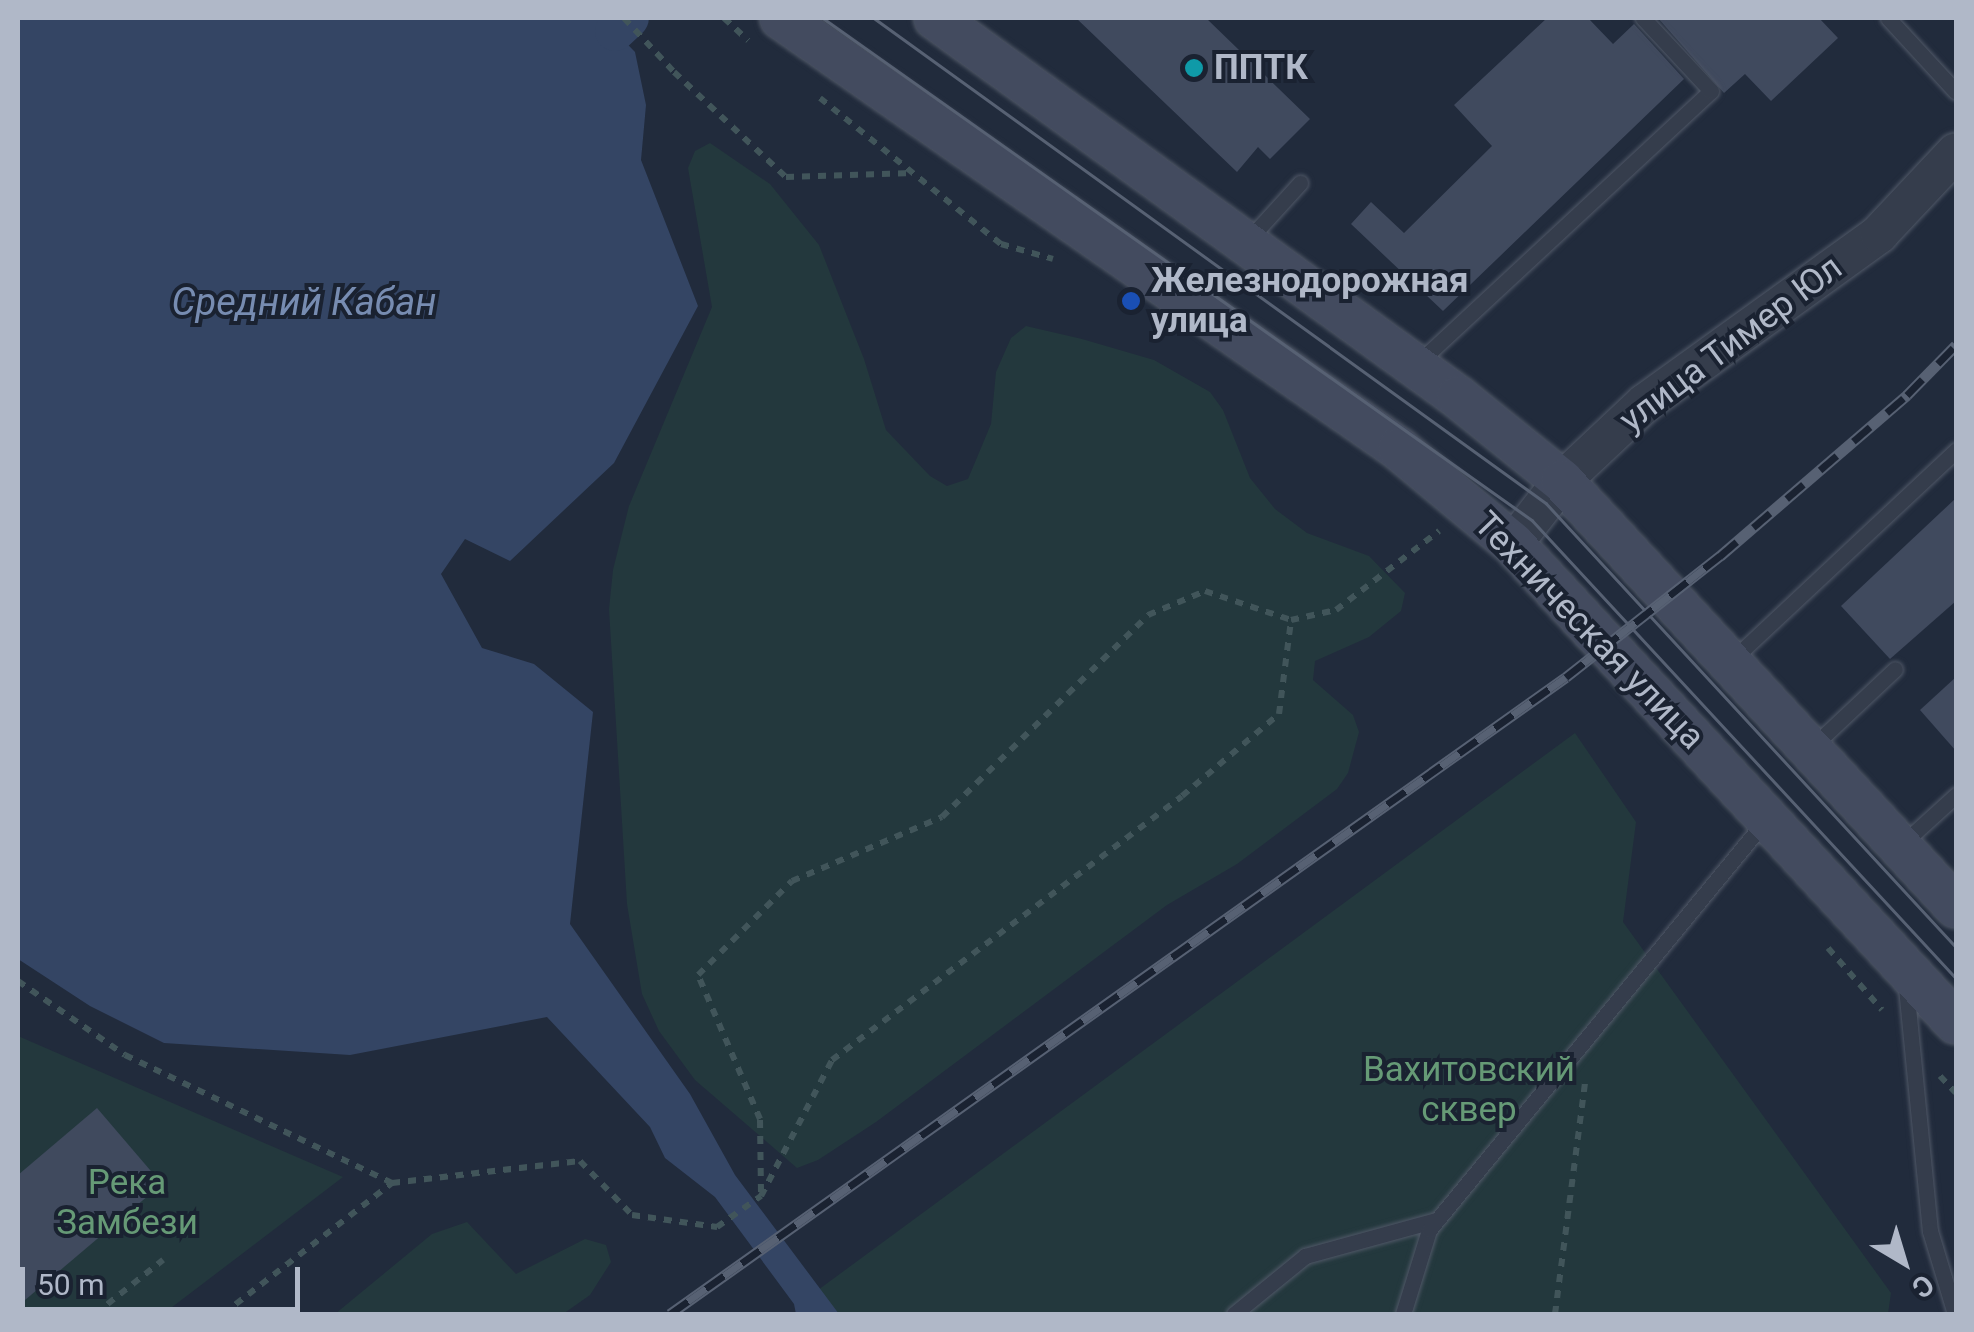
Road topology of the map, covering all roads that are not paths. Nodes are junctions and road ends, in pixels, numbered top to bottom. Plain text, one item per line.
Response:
1 (934, 18) edge
2 (1643, 18) edge
3 (1888, 18) edge
4 (773, 27) edge
5 (1956, 92) edge
6 (1956, 152) edge
7 (1300, 183) dead end
8 (1246, 244) junction
9 (1415, 366) junction
10 (1956, 450) edge
11 (1562, 481) junction
12 (1513, 544) junction
13 (1732, 660) junction
14 (1894, 669) dead end
15 (1811, 748) junction
16 (1956, 795) edge
17 (1768, 818) junction
18 (1900, 846) junction
19 (1956, 907) edge
20 (1902, 963) junction
21 (1956, 1022) edge
22 (1438, 1220) junction
23 (1234, 1314) edge
24 (1403, 1314) edge
25 (1955, 1314) edge

1 - 8 main road
2 - 9 lane
3 - 5 lane
4 - 12 main road, Техническая улица
6 - 11 street, улица Тимер Юл
7 - 8 lane
8 - 9 main road
9 - 11 main road
10 - 13 lane
11 - 12 street, улица Тимер Юл
11 - 13 main road
12 - 17 main road, Техническая улица
13 - 15 main road
14 - 15 lane
15 - 18 main road
16 - 18 lane
17 - 20 main road, Техническая улица
17 - 22 lane
18 - 19 main road
20 - 21 main road, Техническая улица
20 - 25 lane
22 - 23 lane
22 - 24 lane

